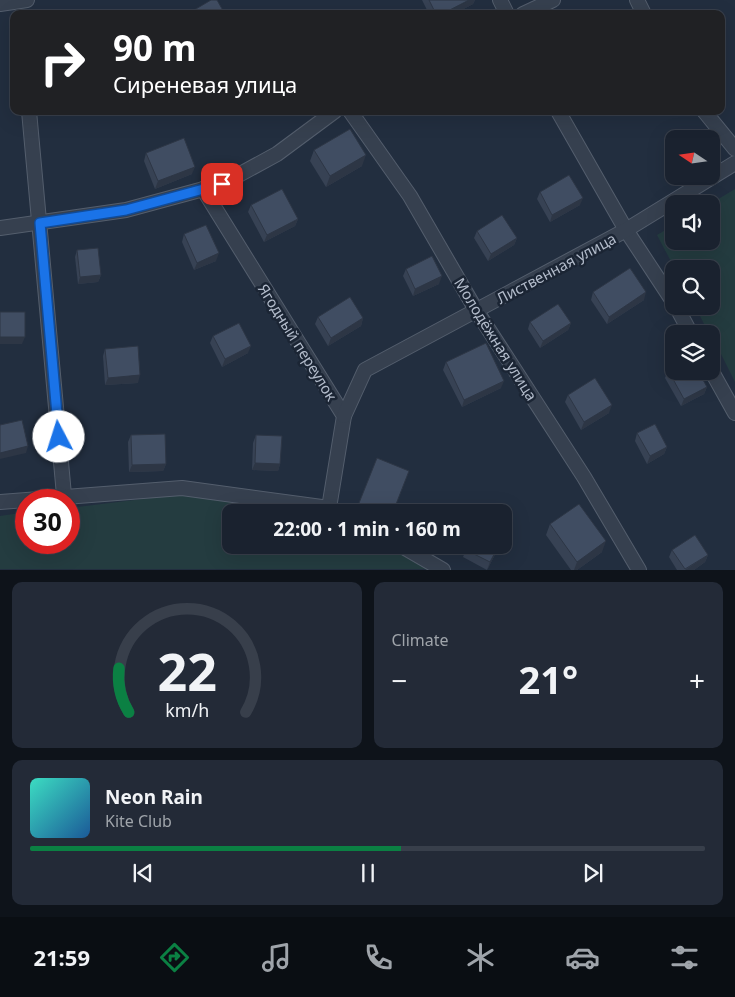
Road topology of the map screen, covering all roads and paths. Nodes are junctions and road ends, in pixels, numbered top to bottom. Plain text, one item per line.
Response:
1 (553, 0) edge
2 (0, 4) edge
3 (21, 4) edge
4 (532, 10) edge
5 (29, 115) edge
6 (330, 115) edge
7 (353, 115) edge
8 (560, 115) edge
9 (707, 115) edge
10 (735, 149) edge
11 (735, 163) edge
12 (202, 189) junction
13 (40, 223) junction
14 (0, 228) edge
15 (626, 230) junction
16 (665, 289) edge
17 (476, 310) junction
18 (717, 380) edge
19 (735, 413) edge
20 (344, 416) junction
21 (63, 489) edge
22 (80, 494) edge
23 (15, 500) edge
24 (0, 502) edge
25 (293, 504) edge
26 (335, 504) edge
27 (415, 554) edge
28 (443, 570) edge
29 (639, 570) edge

1 - 4 street
2 - 3 street
5 - 13 street
6 - 12 street
7 - 17 street, Молодёжная улица
8 - 15 street
9 - 10 street
11 - 15 street, Лиственная улица
12 - 13 street
12 - 20 street, Ягодный переулок
13 - 14 street
13 - 21 street
15 - 16 street
15 - 17 street, Лиственная улица
17 - 20 street, Лиственная улица
17 - 29 street, Молодёжная улица
18 - 19 street
20 - 26 street, Ягодный переулок
22 - 25 street
23 - 24 street
27 - 28 street

